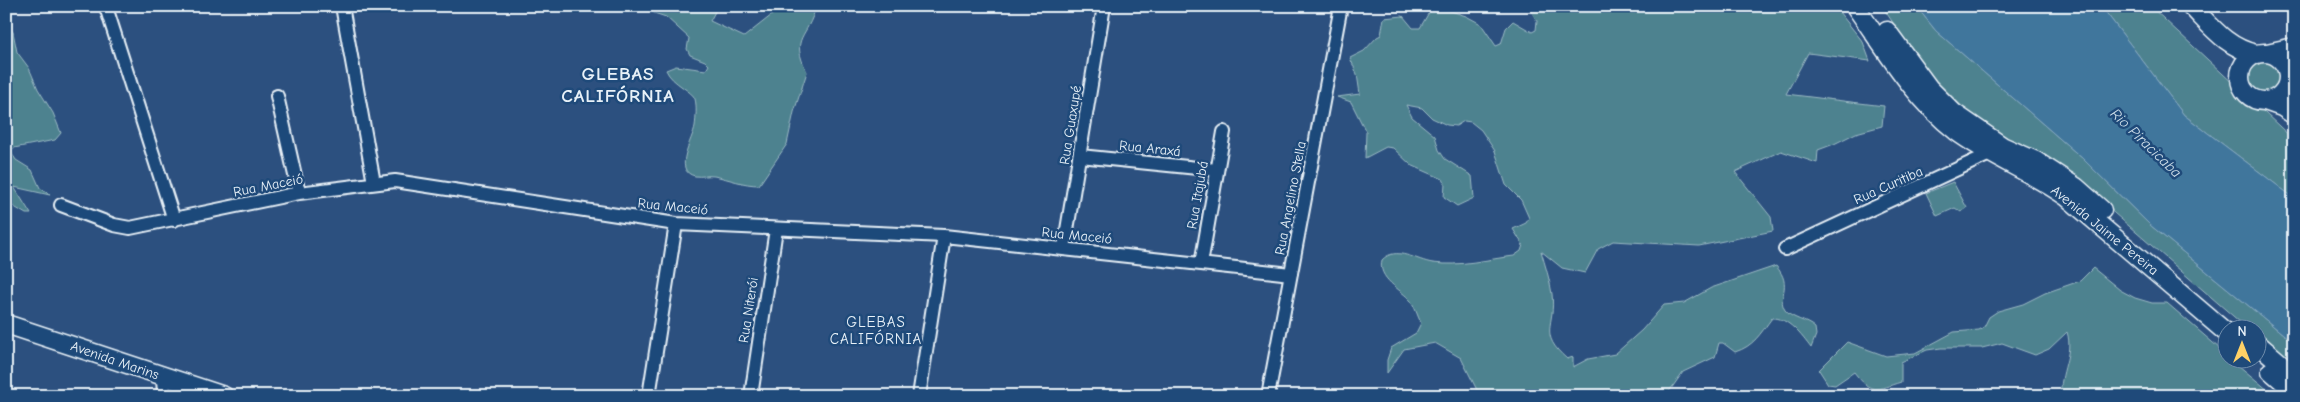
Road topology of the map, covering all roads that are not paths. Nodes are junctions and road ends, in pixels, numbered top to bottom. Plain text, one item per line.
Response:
1 (342, 6) edge
2 (1104, 6) edge
3 (1341, 6) edge
4 (1855, 6) edge
5 (1870, 6) edge
6 (2191, 6) edge
7 (106, 8) dead end
8 (2230, 44) junction
9 (2294, 47) edge
10 (2262, 54) junction
11 (2241, 73) junction
12 (2290, 82) edge
13 (277, 96) dead end
14 (2265, 101) junction
15 (2294, 113) edge
16 (1224, 132) dead end
17 (1997, 150) junction
18 (1080, 156) junction
19 (1217, 170) junction
20 (374, 183) junction
21 (299, 193) junction
22 (61, 204) dead end
23 (174, 220) junction
24 (676, 224) junction
25 (776, 229) junction
26 (944, 236) junction
27 (1064, 248) junction
28 (1785, 248) dead end
29 (1200, 264) junction
30 (1291, 274) junction
31 (2229, 320) edge
32 (6, 324) edge
33 (2218, 325) edge
34 (2268, 353) edge
35 (2268, 368) edge
36 (2294, 375) edge
37 (163, 376) junction
38 (2294, 390) edge
39 (164, 396) edge
40 (224, 396) edge
41 (649, 396) edge
42 (751, 396) edge
43 (919, 396) edge
44 (1268, 396) edge

1 - 20 street
2 - 18 street, Rua Guaxupé
3 - 30 street, Rua Angelino Stella
4 - 17 main road, Avenida Jaime Pereira
5 - 17 main road, Avenida Jaime Pereira
6 - 8 main road
7 - 23 street
8 - 10 main road
8 - 11 main road
9 - 10 main road
10 - 11 main road
10 - 12 main road
11 - 14 main road
12 - 14 main road
12 - 15 main road
13 - 21 street
14 - 15 main road
16 - 19 street, Rua Itajubá
17 - 28 street, Rua Curitiba
17 - 31 main road, Avenida Jaime Pereira
17 - 33 main road, Avenida Jaime Pereira
18 - 19 street, Rua Araxá
18 - 27 street, Rua Guaxupé
19 - 29 street, Rua Itajubá
20 - 21 street, Rua Maceió
20 - 24 street, Rua Maceió
21 - 23 street, Rua Maceió
22 - 23 street, Rua Maceió
24 - 25 street, Rua Maceió
24 - 41 street
25 - 26 street, Rua Maceió
25 - 42 street, Rua Niterói
26 - 27 street, Rua Maceió
26 - 43 street
27 - 29 street, Rua Maceió
29 - 30 street, Rua Maceió
30 - 44 street, Rua Angelino Stella
32 - 37 main road, Avenida Marins
34 - 36 main road
35 - 38 main road
37 - 39 street
37 - 40 main road, Avenida Marins

